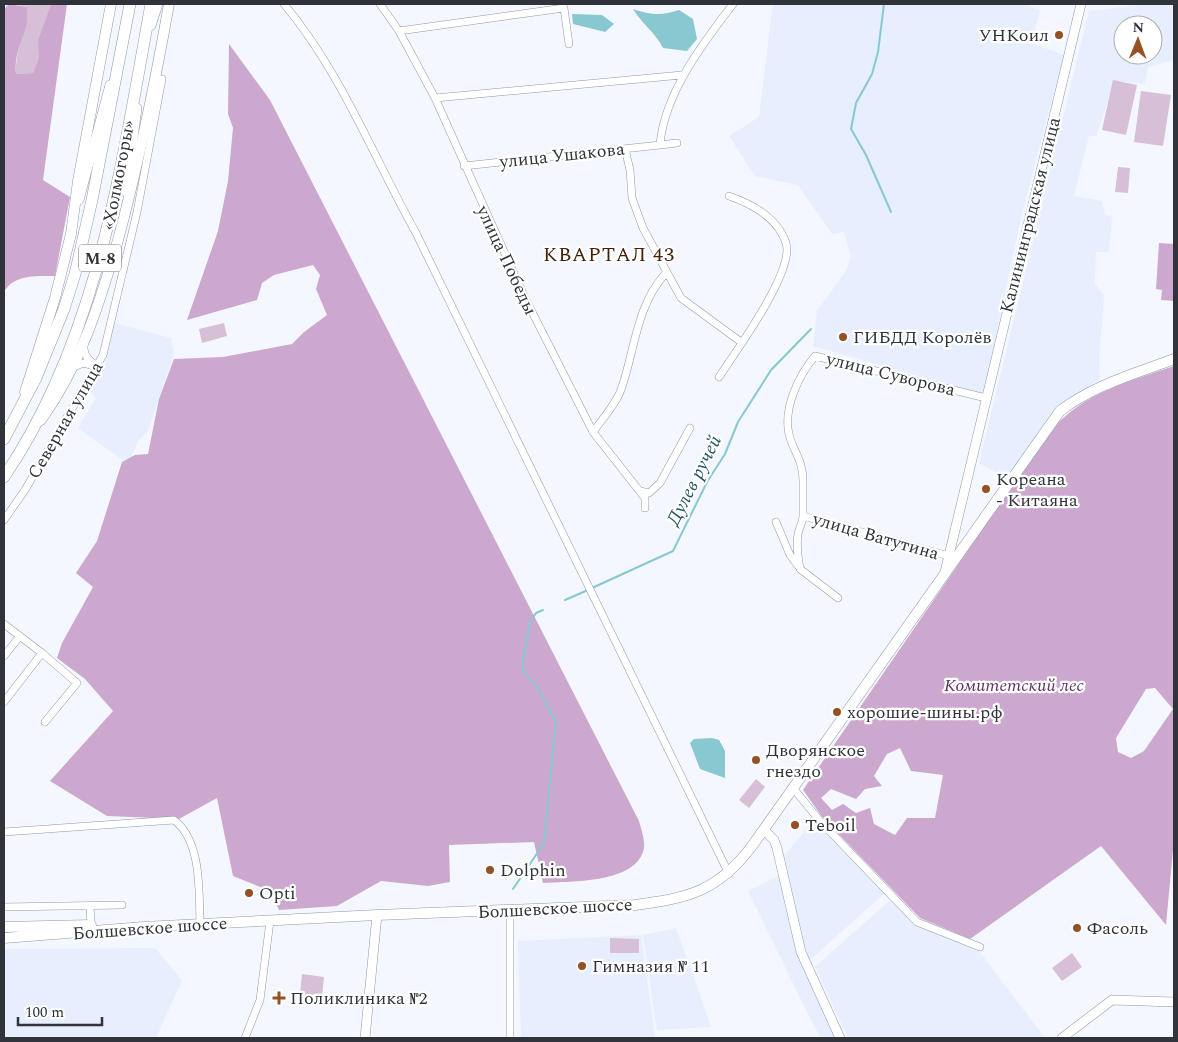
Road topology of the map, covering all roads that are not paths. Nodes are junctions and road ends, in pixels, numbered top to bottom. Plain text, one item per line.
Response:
1 (111, 4) edge
2 (125, 4) edge
3 (130, 4) edge
4 (152, 4) edge
5 (159, 4) edge
6 (284, 4) edge
7 (380, 4) edge
8 (733, 4) edge
9 (1081, 4) edge
10 (168, 7) edge
11 (399, 30) junction
12 (569, 44) dead end
13 (122, 45) junction
14 (141, 58) junction
15 (120, 59) junction
16 (682, 75) junction
17 (162, 79) dead end
18 (435, 98) junction
19 (677, 143) dead end
20 (660, 144) junction
21 (625, 149) junction
22 (464, 166) junction
23 (729, 196) dead end
24 (72, 234) junction
25 (118, 239) junction
26 (666, 273) junction
27 (741, 342) junction
28 (84, 343) junction
29 (1174, 359) edge
30 (98, 367) junction
31 (72, 368) junction
32 (719, 377) dead end
33 (986, 398) junction
34 (18, 414) junction
35 (690, 428) dead end
36 (593, 432) junction
37 (4, 439) edge
38 (26, 442) junction
39 (4, 477) edge
40 (640, 491) junction
41 (645, 508) dead end
42 (803, 516) junction
43 (4, 520) edge
44 (776, 522) dead end
45 (954, 535) junction
46 (970, 538) junction
47 (949, 556) junction
48 (800, 568) junction
49 (945, 572) junction
50 (838, 598) dead end
51 (4, 624) edge
52 (20, 636) junction
53 (42, 653) junction
54 (4, 656) edge
55 (4, 702) edge
56 (45, 722) dead end
57 (793, 788) junction
58 (764, 830) junction
59 (4, 832) edge
60 (728, 874) junction
61 (122, 905) dead end
62 (90, 906) junction
63 (4, 908) edge
64 (510, 911) junction
65 (377, 915) junction
66 (270, 921) junction
67 (200, 924) junction
68 (90, 925) junction
69 (4, 927) edge
70 (144, 927) junction
71 (4, 938) edge
72 (980, 947) dead end
73 (1174, 1002) edge
74 (244, 1038) edge
75 (365, 1038) edge
76 (510, 1038) edge
77 (840, 1038) edge
78 (1062, 1038) edge

1 - 24 main road
2 - 13 street
3 - 13 highway, «Холмогоры» / М-8
4 - 14 highway, «Холмогоры» / М-8
5 - 14 street
6 - 60 street
7 - 11 street, улица Победы
8 - 16 street
9 - 33 street, Калининградская улица
10 - 25 main road
11 - 12 street
11 - 18 street, улица Победы
13 - 15 highway, «Холмогоры» / М-8
14 - 25 street
14 - 38 highway, «Холмогоры» / М-8
15 - 24 street
15 - 34 highway, «Холмогоры» / М-8
16 - 18 street
16 - 20 street
17 - 30 street, Северная улица
18 - 22 street, улица Победы
19 - 20 street, улица Ушакова
20 - 21 street, улица Ушакова
21 - 22 street, улица Ушакова
21 - 26 street
22 - 36 street, улица Победы
23 - 27 street
24 - 34 main road
25 - 28 main road
26 - 27 street
26 - 36 street
27 - 32 street
28 - 30 street
28 - 31 main road
29 - 46 main road, Болшевское шоссе
30 - 31 street
30 - 43 street, Северная улица
31 - 38 main road
33 - 42 street, улица Суворова
33 - 45 street, Калининградская улица
34 - 37 highway, «Холмогоры» / М-8
35 - 40 street
36 - 40 street, улица Победы
38 - 39 highway, «Холмогоры» / М-8
40 - 41 street, улица Победы
42 - 47 street, улица Ватутина
42 - 48 street
44 - 48 street
45 - 46 street
45 - 47 street, Калининградская улица
46 - 49 main road, Болшевское шоссе
47 - 49 street, Калининградская улица
48 - 50 street
49 - 57 main road, Болшевское шоссе
51 - 52 street
52 - 53 street
52 - 54 street
53 - 55 street
53 - 56 street
57 - 58 main road, Болшевское шоссе
57 - 72 street
58 - 60 main road, Болшевское шоссе
58 - 77 street
59 - 67 street
60 - 64 main road, Болшевское шоссе
61 - 62 street
62 - 63 street
62 - 68 street
64 - 65 main road, Болшевское шоссе
64 - 76 street
65 - 66 main road, Болшевское шоссе
65 - 75 street
66 - 67 main road, Болшевское шоссе
66 - 74 street
67 - 70 main road, Болшевское шоссе
68 - 69 main road
68 - 70 main road
70 - 71 main road, Болшевское шоссе
73 - 78 street

